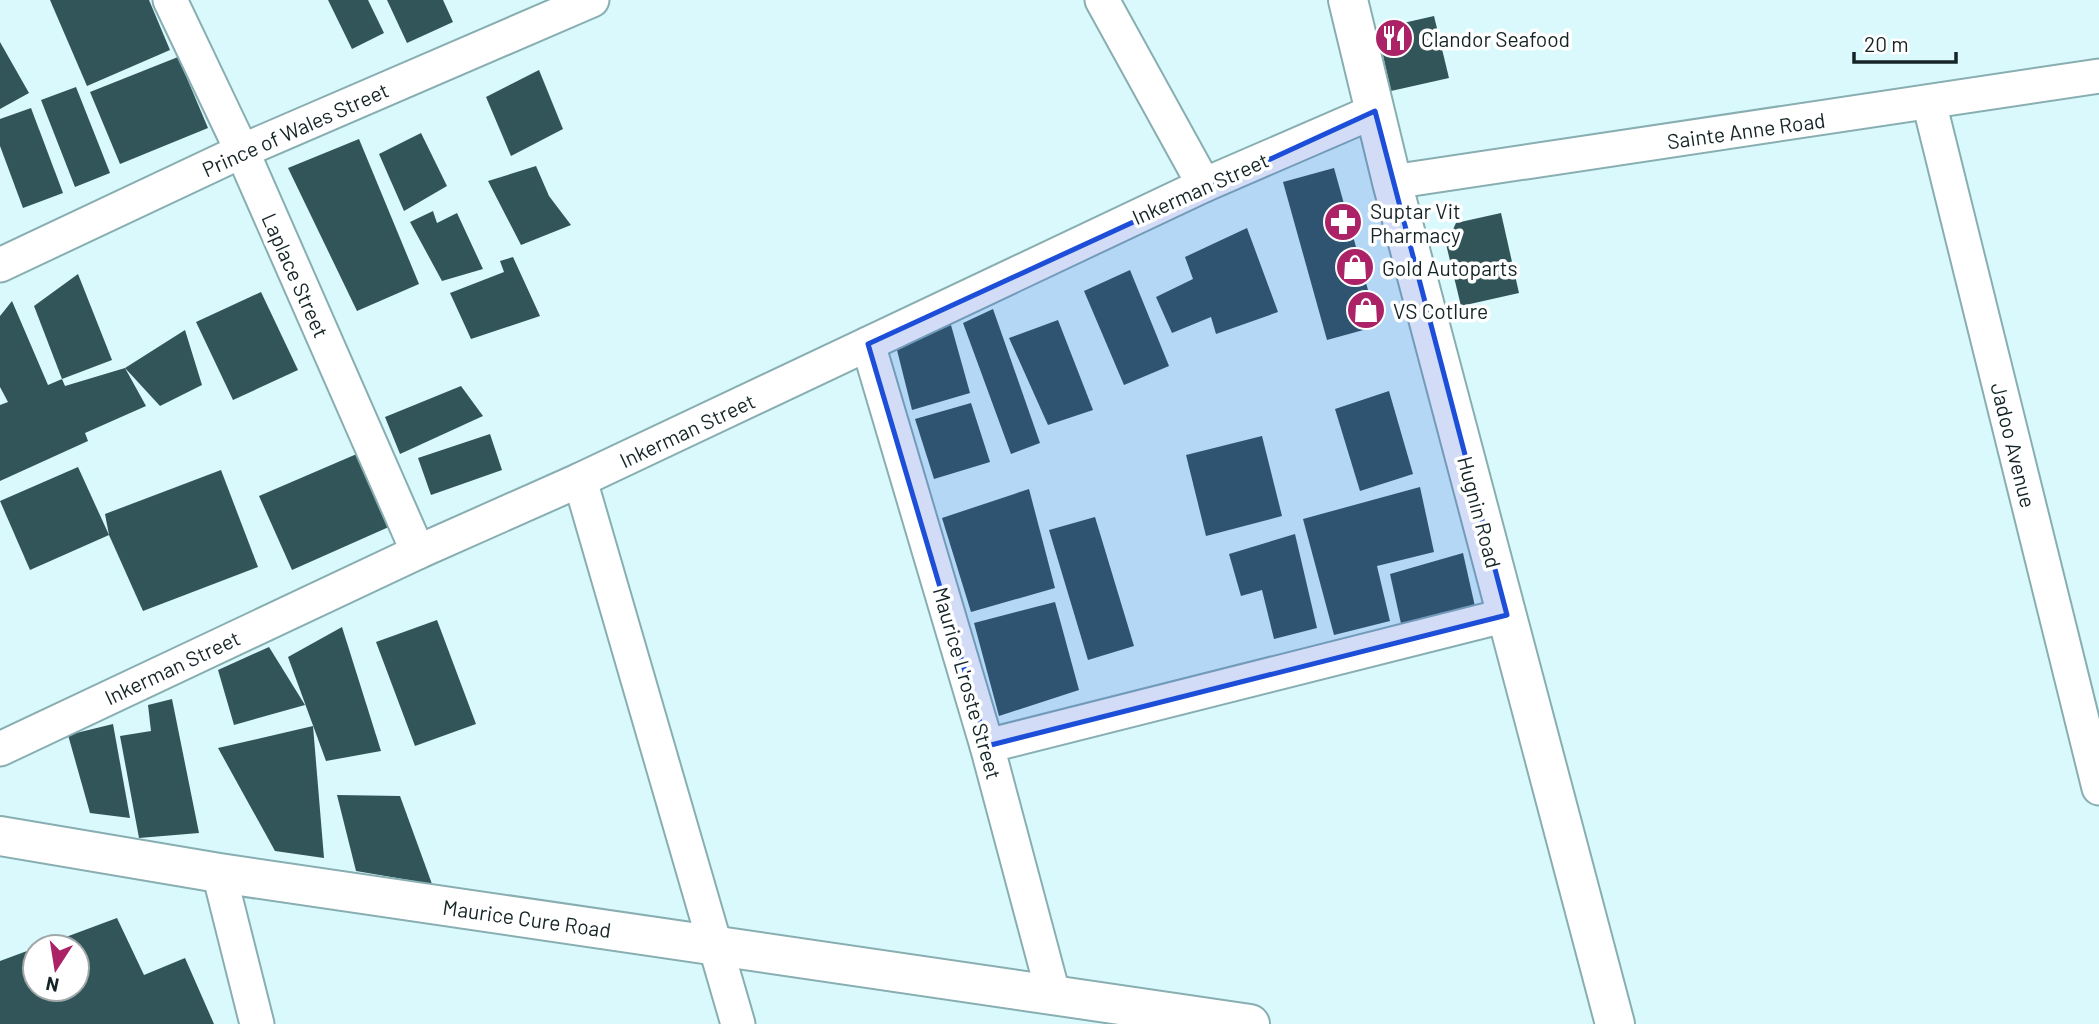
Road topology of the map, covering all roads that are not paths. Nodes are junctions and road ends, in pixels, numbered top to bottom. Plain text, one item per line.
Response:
1 (170, 0) edge
2 (592, 0) edge
3 (1102, 0) edge
4 (1348, 0) edge
5 (2099, 76) edge
6 (1929, 102) junction
7 (1375, 111) junction
8 (242, 151) junction
9 (1392, 182) junction
10 (1204, 185) junction
11 (0, 265) edge
12 (868, 344) junction
13 (580, 480) junction
14 (418, 552) junction
15 (1507, 615) junction
16 (987, 746) junction
17 (0, 749) edge
18 (2099, 788) edge
19 (0, 836) edge
20 (219, 873) junction
21 (717, 946) junction
22 (1058, 1010) edge
23 (257, 1024) edge
24 (738, 1024) edge
25 (1250, 1024) edge
26 (1615, 1024) edge

1 - 8 street, Laplace Street
2 - 8 street, Prince of Wales Street
3 - 10 street
4 - 7 main road, Hugnin Road
5 - 6 street, Sainte Anne Road
6 - 9 street, Sainte Anne Road
6 - 18 street, Jadoo Avenue
7 - 9 main road, Hugnin Road
7 - 10 street, Inkerman Street
8 - 11 street, Prince of Wales Street
8 - 14 street, Laplace Street
9 - 15 main road, Hugnin Road
10 - 12 street, Inkerman Street
12 - 13 street, Inkerman Street
12 - 16 street, Maurice L'roste Street
13 - 14 street, Inkerman Street
13 - 21 street
14 - 17 street, Inkerman Street
15 - 16 street
15 - 26 main road, Hugnin Road
16 - 22 street, Maurice L'roste Street
19 - 20 main road, Maurice Cure Road
20 - 21 main road, Maurice Cure Road
20 - 23 street
21 - 22 main road, Maurice Cure Road
21 - 24 street
22 - 25 main road, Maurice Cure Road

